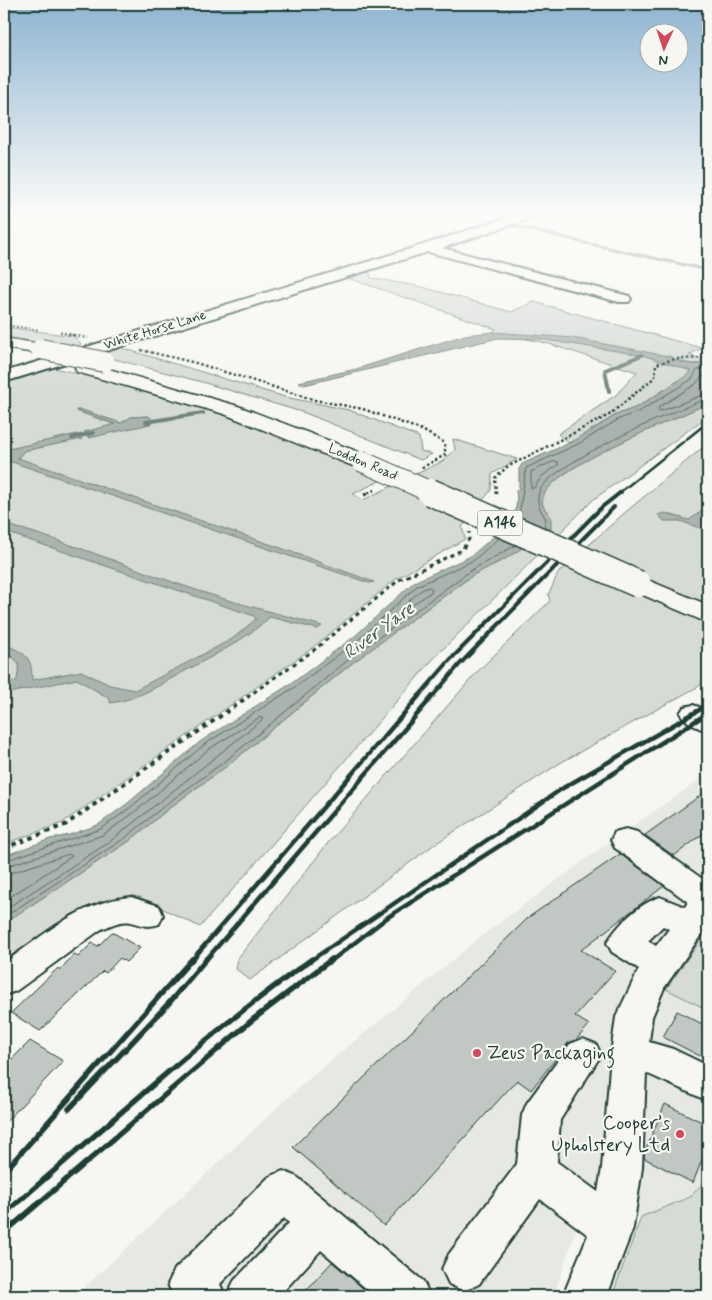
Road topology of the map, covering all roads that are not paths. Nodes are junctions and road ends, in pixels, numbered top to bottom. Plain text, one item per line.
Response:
1 (346, 273) edge
2 (523, 273) edge
3 (624, 299) dead end
4 (4, 343) edge
5 (4, 351) edge
6 (33, 352) junction
7 (4, 377) edge
8 (646, 579) junction
9 (708, 599) edge
10 (708, 615) edge
11 (626, 840) dead end
12 (702, 908) edge
13 (147, 915) dead end
14 (4, 981) edge
15 (629, 1054) junction
16 (583, 1055) dead end
17 (708, 1084) edge
18 (536, 1171) junction
19 (318, 1223) junction
20 (612, 1228) junction
21 (464, 1269) dead end
22 (203, 1296) edge
23 (249, 1296) edge
24 (408, 1296) edge
25 (585, 1296) edge

1 - 7 street, White Horse Lane
2 - 3 street
4 - 6 highway, Loddon Road / A146
5 - 6 highway, Loddon Road / A146
6 - 8 highway, Loddon Road / A146, bridge
8 - 9 highway, Loddon Road / A146
8 - 10 highway, Loddon Road / A146
11 - 12 street
12 - 15 street
13 - 14 street
15 - 17 street
15 - 20 street
16 - 18 street
18 - 20 street
18 - 21 street
19 - 22 street
19 - 23 street
19 - 24 street
20 - 25 street

